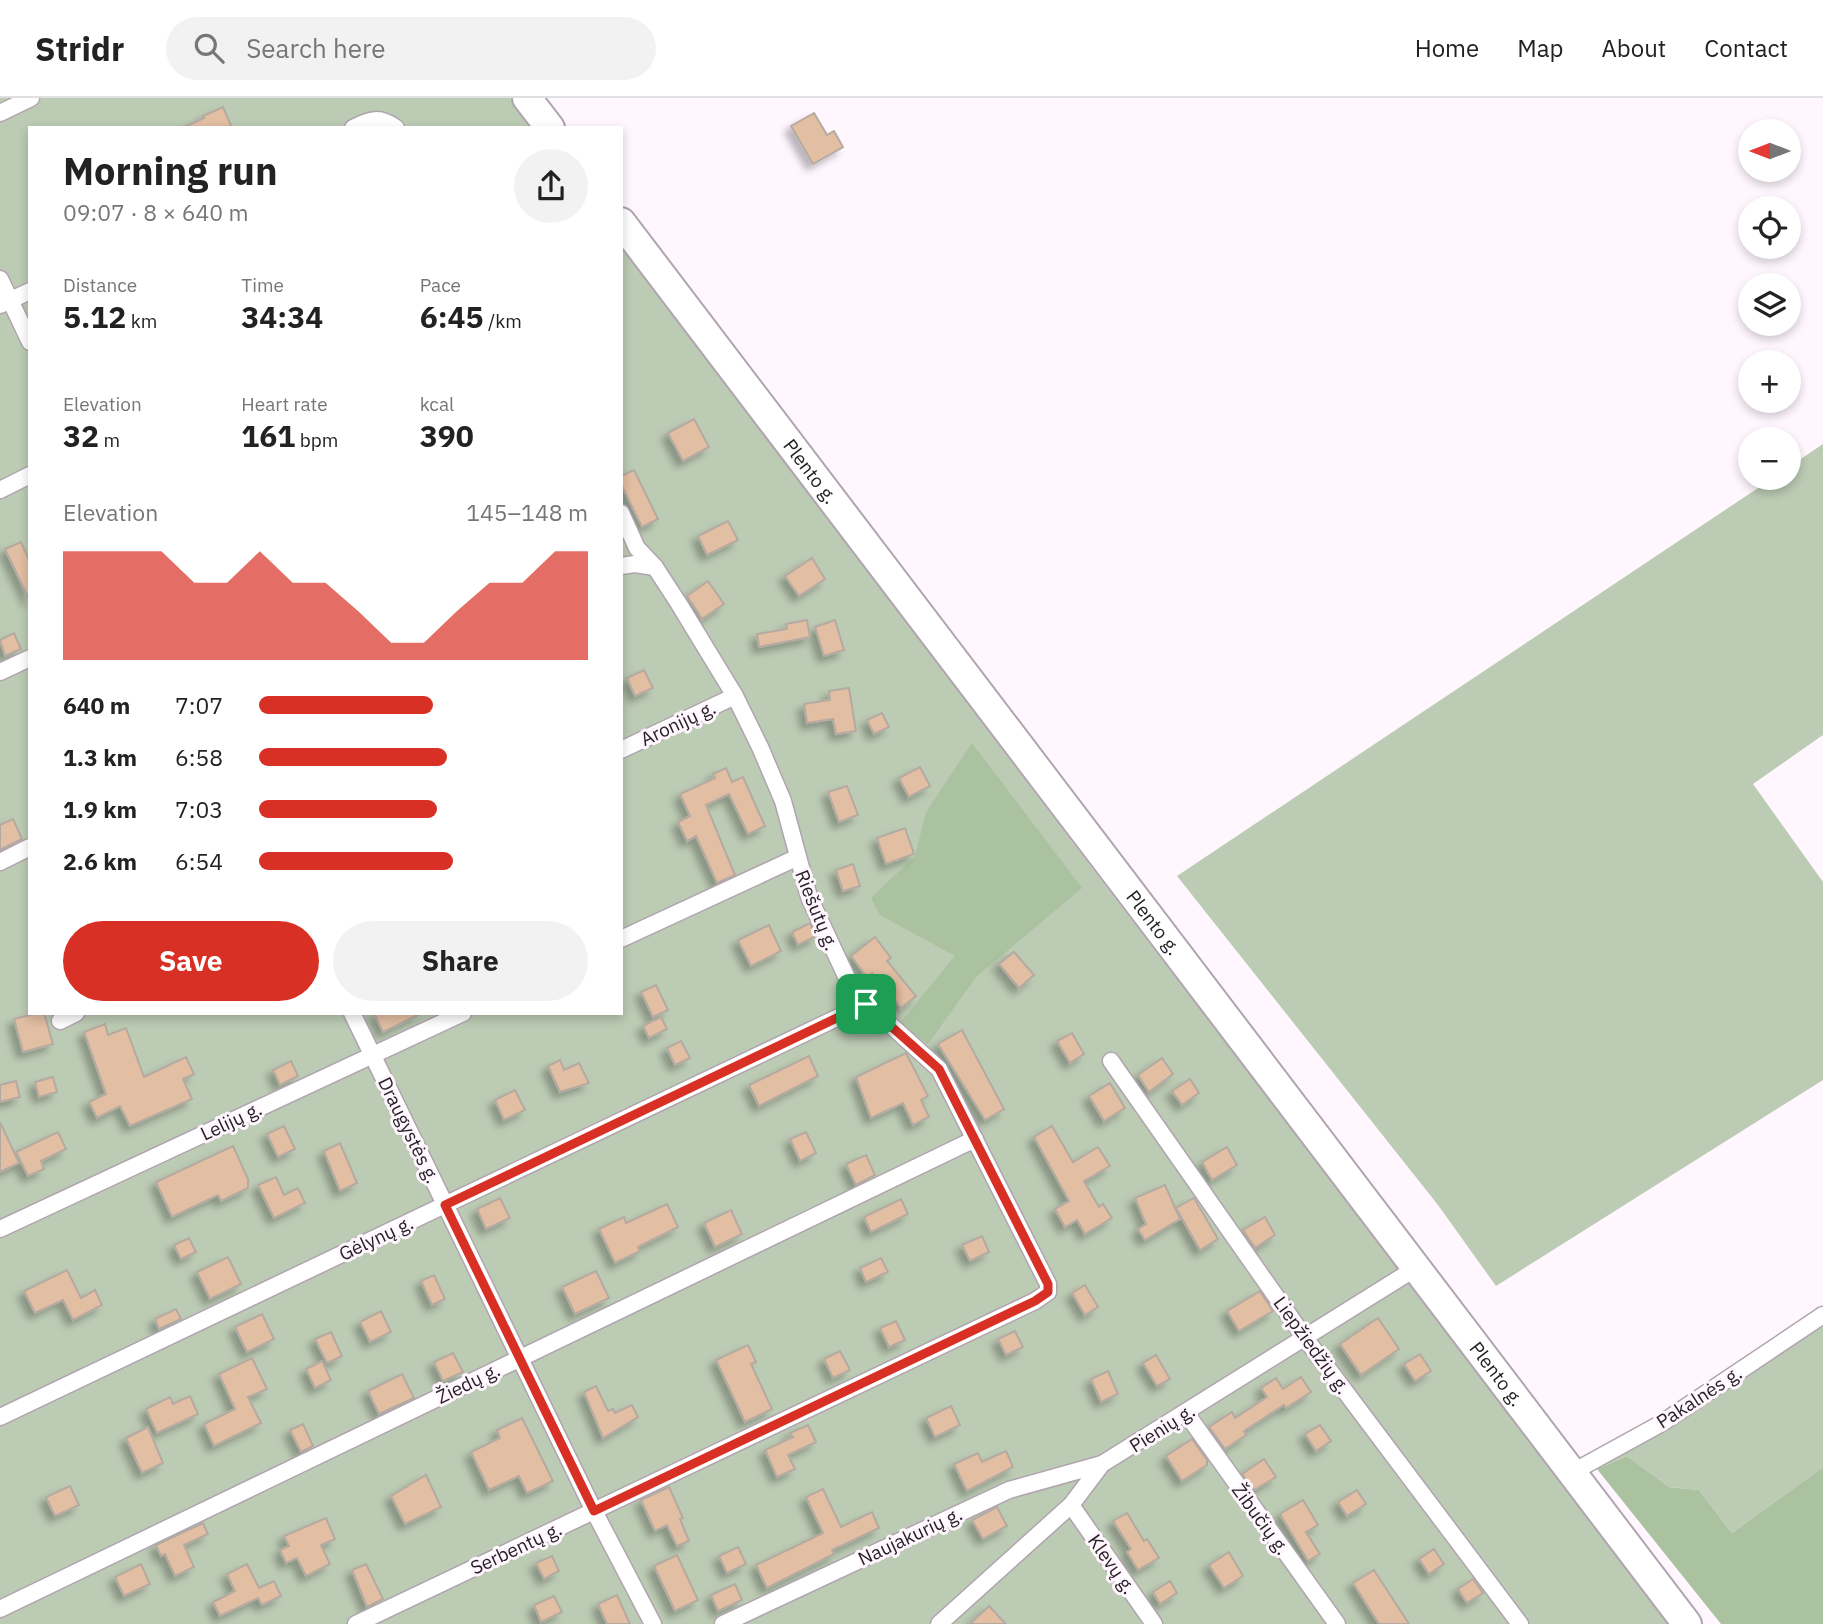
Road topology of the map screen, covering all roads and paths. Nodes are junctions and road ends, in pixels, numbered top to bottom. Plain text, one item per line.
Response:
1 (32, 98) edge
2 (527, 98) edge
3 (0, 113) edge
4 (358, 126) edge
5 (393, 126) edge
6 (548, 126) edge
7 (623, 225) edge
8 (0, 279) edge
9 (28, 291) edge
10 (5, 303) edge
11 (28, 339) edge
12 (28, 476) edge
13 (0, 490) edge
14 (623, 517) edge
15 (623, 566) edge
16 (655, 567) junction
17 (28, 659) edge
18 (0, 672) edge
19 (735, 696) junction
20 (623, 749) edge
21 (28, 848) edge
22 (796, 858) junction
23 (0, 862) edge
24 (623, 938) edge
25 (866, 1004) junction
26 (72, 1015) edge
27 (353, 1015) edge
28 (459, 1015) edge
29 (60, 1021) dead end
30 (373, 1055) junction
31 (1111, 1061) dead end
32 (975, 1139) junction
33 (445, 1205) junction
34 (0, 1229) edge
35 (1416, 1268) junction
36 (1048, 1284) joint
37 (1823, 1315) edge
38 (1305, 1338) junction
39 (520, 1358) junction
40 (1185, 1413) junction
41 (0, 1417) edge
42 (1102, 1464) junction
43 (1571, 1473) junction
44 (1071, 1505) junction
45 (594, 1511) junction
46 (0, 1609) edge
47 (356, 1624) edge
48 (653, 1624) edge
49 (723, 1624) edge
50 (939, 1624) edge
51 (1154, 1624) edge
52 (1337, 1624) edge
53 (1520, 1624) edge
54 (1687, 1624) edge

1 - 3 street
2 - 6 highway
4 - 5 street
7 - 35 highway, Plento g.
8 - 10 street
9 - 10 street
10 - 11 street
12 - 13 street
14 - 16 street, Riešutų g.
15 - 16 street
16 - 19 street, Riešutų g.
17 - 18 street
19 - 20 street, Aronijų g.
19 - 22 street, Riešutų g.
21 - 23 street
22 - 24 street
22 - 25 street, Riešutų g.
25 - 32 street, Riešutų g.
25 - 33 street, Gėlynų g.
26 - 29 street
27 - 30 street, Draugystės g.
28 - 30 street, Lelijų g.
30 - 33 street, Draugystės g.
30 - 34 street, Lelijų g.
31 - 38 street, Liepžiedžių g.
32 - 36 street, Riešutų g.
32 - 39 street, Žiedų g.
33 - 39 street, Draugystės g.
33 - 41 street, Gėlynų g.
35 - 38 street, Pienių g.
35 - 43 highway, Plento g.
36 - 45 street, Serbentų g.
37 - 43 street, Pakalnės g.
38 - 40 street, Pienių g.
38 - 53 street, Liepžiedžių g.
39 - 45 street, Draugystės g.
39 - 46 street, Žiedų g.
40 - 42 street, Pienių g.
40 - 52 street, Žibučių g.
42 - 44 street, Pienių g.
42 - 49 street, Naujakurių g.
43 - 54 highway, Plento g.
44 - 50 street, Pienių g.
44 - 51 street, Klevų g.
45 - 47 street, Serbentų g.
45 - 48 street, Draugystės g.

